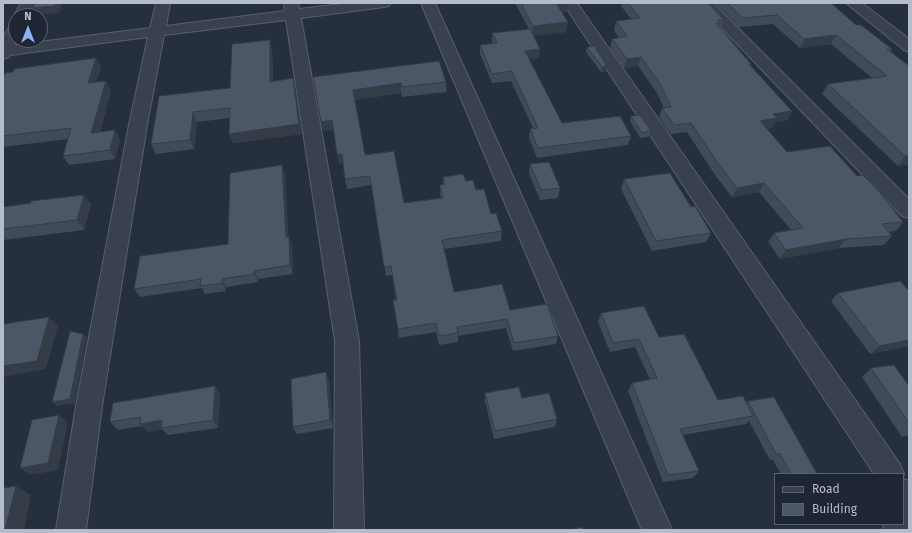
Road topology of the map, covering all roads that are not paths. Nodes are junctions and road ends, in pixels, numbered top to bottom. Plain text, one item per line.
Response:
1 (163, 3) edge
2 (384, 3) edge
3 (428, 3) edge
4 (570, 3) edge
5 (705, 3) edge
6 (853, 3) edge
7 (291, 9) edge
8 (156, 33) junction
9 (909, 47) edge
10 (4, 52) edge
11 (909, 211) edge
12 (889, 473) edge
13 (909, 526) edge
14 (71, 530) edge
15 (349, 530) edge
16 (657, 530) edge
17 (897, 530) edge

1 - 8 street
2 - 7 street
3 - 16 street
4 - 12 street
5 - 11 street
6 - 9 street
7 - 8 street
7 - 15 street
8 - 10 street
8 - 14 street
13 - 17 street

